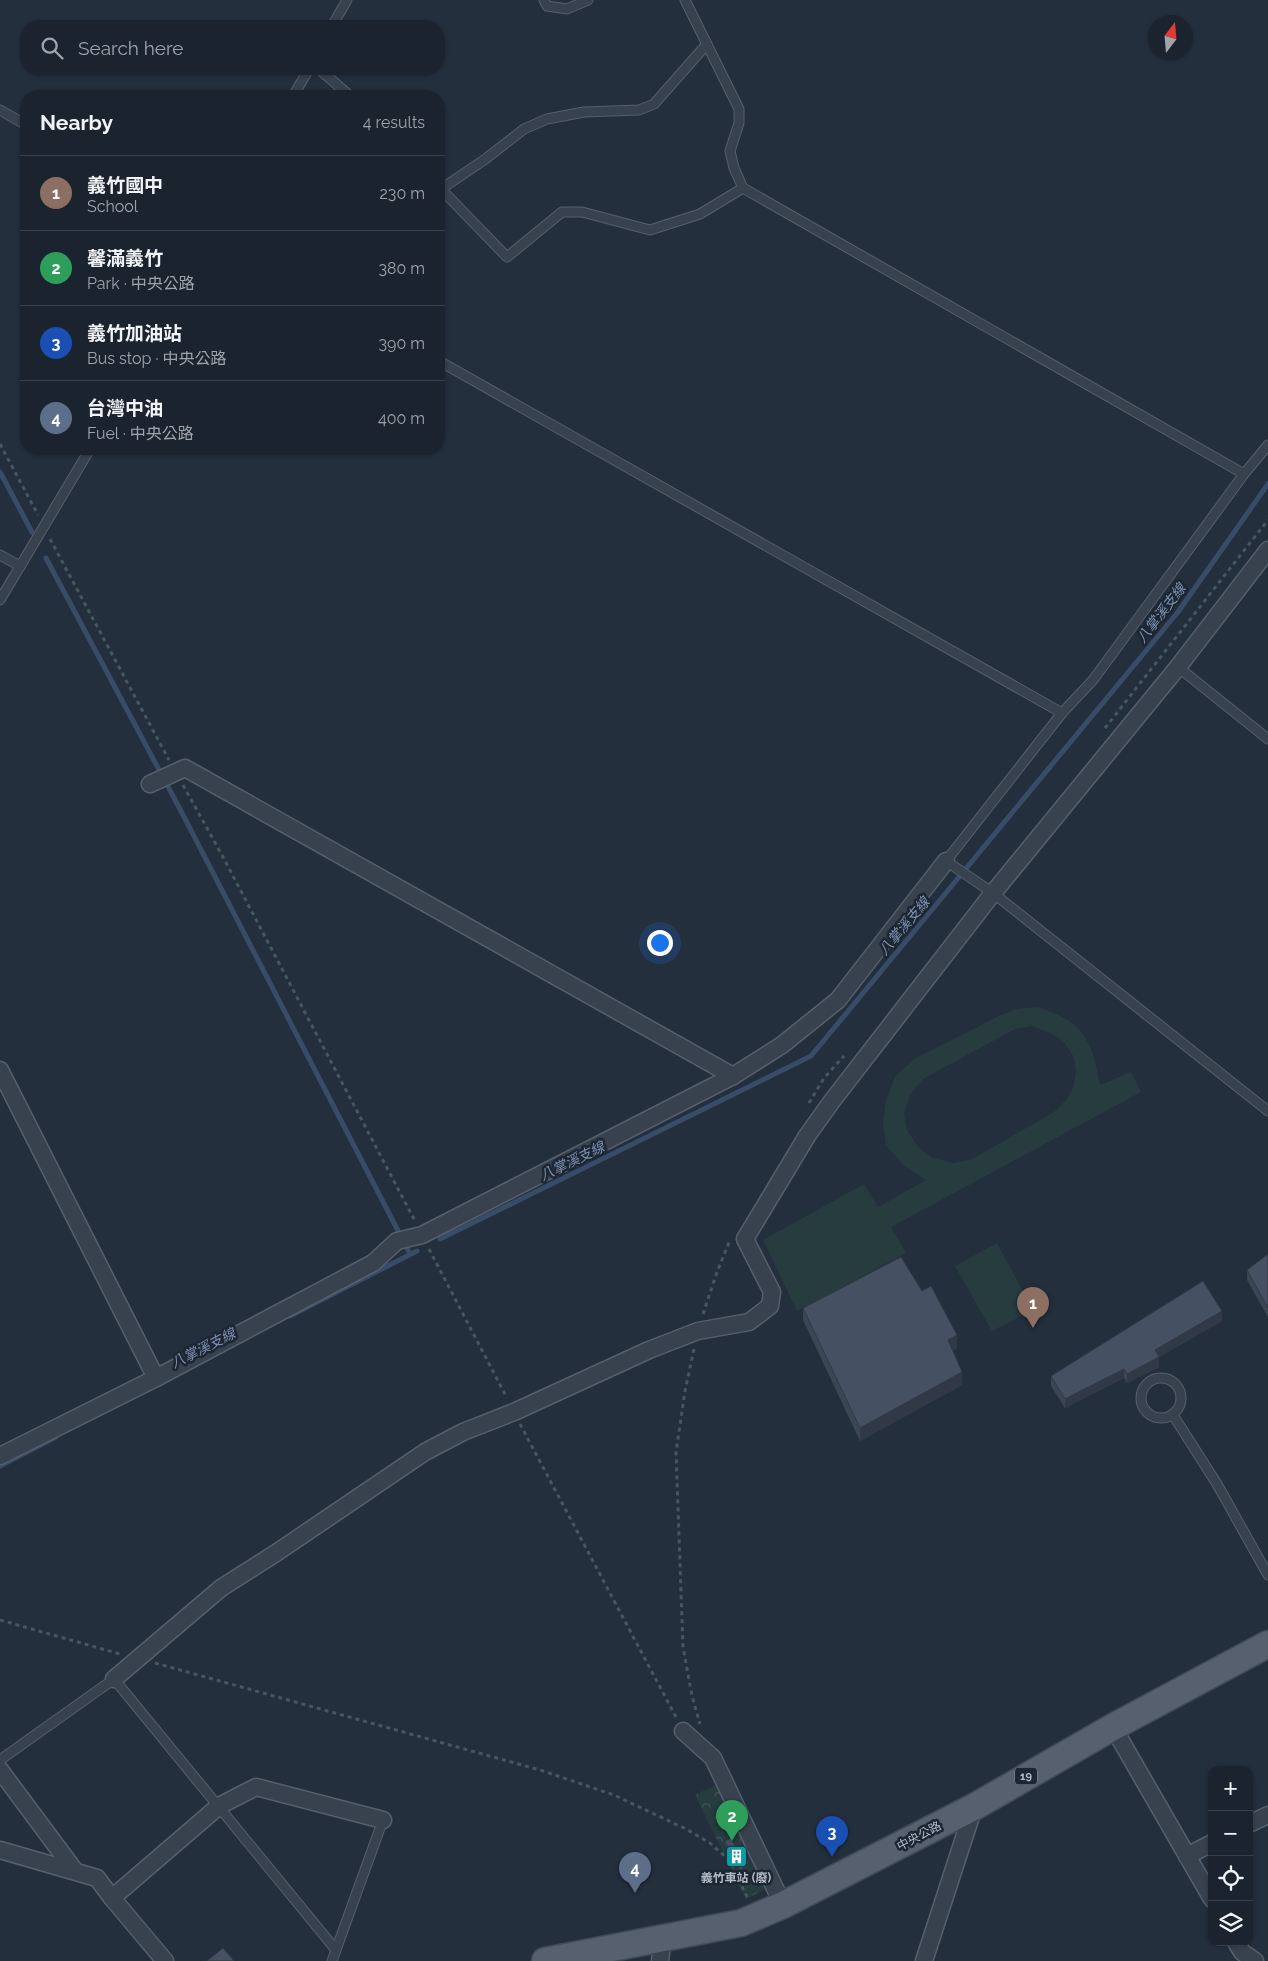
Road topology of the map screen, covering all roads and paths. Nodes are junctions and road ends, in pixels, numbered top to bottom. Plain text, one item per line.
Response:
1 (347, 0) edge
2 (544, 0) edge
3 (588, 0) edge
4 (685, 0) edge
5 (335, 20) edge
6 (707, 44) junction
7 (305, 75) edge
8 (327, 75) edge
9 (297, 90) edge
10 (343, 90) edge
11 (0, 110) edge
12 (20, 122) edge
13 (445, 185) edge
14 (743, 188) junction
15 (445, 193) edge
16 (445, 365) edge
17 (0, 444) edge
18 (1268, 445) edge
19 (86, 455) edge
20 (1244, 474) junction
21 (1268, 520) edge
22 (44, 527) junction
23 (1268, 550) edge
24 (0, 555) edge
25 (20, 566) junction
26 (0, 600) edge
27 (1178, 667) junction
28 (1062, 714) junction
29 (1105, 728) dead end
30 (1268, 740) edge
31 (163, 778) junction
32 (951, 864) junction
33 (993, 893) junction
34 (0, 1070) edge
35 (733, 1076) junction
36 (1268, 1112) edge
37 (418, 1236) junction
38 (156, 1378) junction
39 (514, 1412) junction
40 (1173, 1415) junction
41 (0, 1456) edge
42 (1268, 1575) edge
43 (0, 1620) edge
44 (1268, 1644) edge
45 (138, 1658) junction
46 (114, 1678) junction
47 (1113, 1727) junction
48 (683, 1731) joint
49 (0, 1760) edge
50 (0, 1770) edge
51 (219, 1806) junction
52 (974, 1807) junction
53 (1268, 1815) edge
54 (383, 1820) joint
55 (1253, 1822) edge
56 (1208, 1845) edge
57 (0, 1850) edge
58 (1187, 1856) junction
59 (75, 1871) junction
60 (1208, 1892) edge
61 (779, 1895) junction
62 (112, 1898) junction
63 (1238, 1946) edge
64 (336, 1950) junction
65 (661, 1950) edge
66 (166, 1961) edge
67 (332, 1961) edge
68 (546, 1961) edge
69 (924, 1961) edge
70 (1255, 1961) edge

1 - 5 lane
2 - 3 lane
4 - 6 lane
6 - 13 lane
6 - 14 lane
7 - 9 lane
8 - 10 lane
11 - 12 lane
14 - 15 lane
14 - 20 lane
16 - 28 lane
17 - 22 path
18 - 20 lane
19 - 22 lane
20 - 28 lane
21 - 29 path
22 - 25 lane
22 - 31 path
23 - 27 street
24 - 25 lane
25 - 26 lane
27 - 30 lane
27 - 33 street
28 - 32 lane
31 - 35 street
31 - 37 path
32 - 33 lane
32 - 35 street
33 - 36 lane
33 - 39 street
34 - 38 street
35 - 37 street
37 - 38 street
37 - 39 path
38 - 41 street
39 - 45 street
39 - 48 path
40 - 40 lane
40 - 42 lane
43 - 45 path
44 - 47 main road, 中央公路 / 19
45 - 46 street
45 - 61 path
46 - 49 lane
46 - 51 lane
47 - 52 main road, 中央公路 / 19
47 - 58 street
48 - 61 street
50 - 59 street
51 - 54 street
51 - 62 street
51 - 64 lane
52 - 61 main road, 中央公路 / 19
52 - 69 street
53 - 55 street
54 - 64 lane
56 - 58 street
57 - 59 street
58 - 60 street
59 - 62 street
61 - 65 main road, 中央公路 / 19
62 - 66 street
63 - 70 street
64 - 67 lane
65 - 68 main road, 中央公路 / 19

